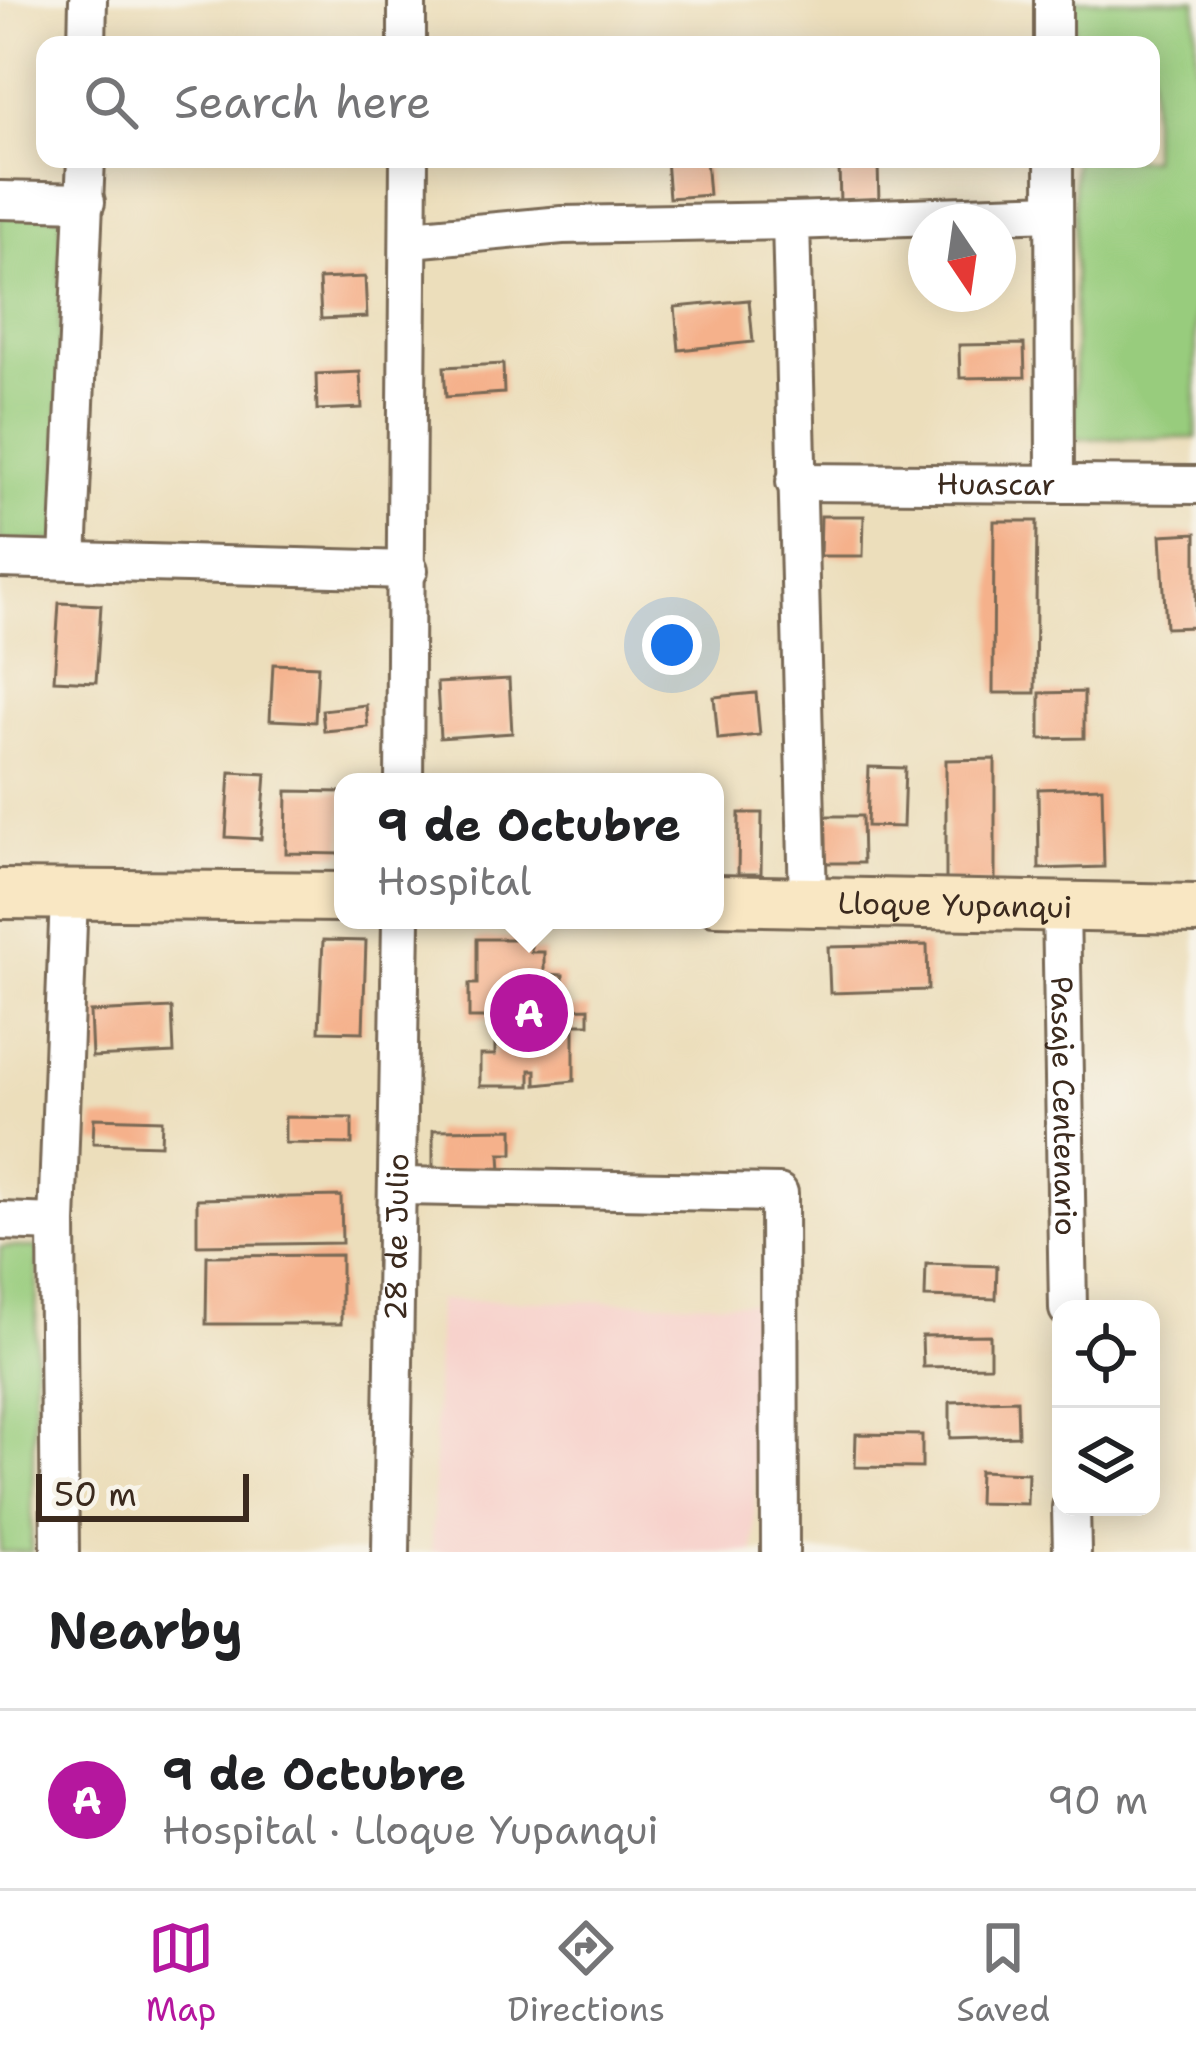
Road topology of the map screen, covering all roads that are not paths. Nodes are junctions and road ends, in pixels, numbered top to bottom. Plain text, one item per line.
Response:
1 (88, 0) edge
2 (406, 0) edge
3 (1053, 0) edge
4 (87, 36) edge
5 (407, 36) edge
6 (1053, 36) edge
7 (86, 168) edge
8 (409, 168) edge
9 (1054, 168) edge
10 (0, 200) edge
11 (86, 202) junction
12 (1054, 212) junction
13 (791, 221) junction
14 (411, 239) junction
15 (795, 482) junction
16 (1055, 482) junction
17 (1196, 485) edge
18 (0, 559) edge
19 (68, 559) junction
20 (409, 570) junction
21 (404, 773) edge
22 (0, 894) edge
23 (69, 895) junction
24 (334, 897) edge
25 (724, 900) edge
26 (808, 901) junction
27 (1060, 905) junction
28 (1196, 909) edge
29 (401, 929) edge
30 (400, 1186) junction
31 (0, 1221) edge
32 (57, 1223) junction
33 (1068, 1300) edge
34 (1071, 1516) edge
35 (60, 1552) edge
36 (392, 1552) edge
37 (779, 1552) edge
38 (1072, 1552) edge

1 - 4 street
2 - 5 street
3 - 6 street
7 - 11 street
8 - 14 street
9 - 12 street
10 - 11 street
11 - 19 street
12 - 13 street
12 - 16 street
13 - 14 street
13 - 15 street
14 - 20 street
15 - 16 street, Huascar
15 - 26 street
16 - 17 street, Huascar
18 - 19 street
19 - 20 street
20 - 21 street
22 - 23 street
23 - 24 street
23 - 32 street
25 - 26 street, Lloque Yupanqui
26 - 27 street, Lloque Yupanqui
27 - 28 street, Lloque Yupanqui
27 - 33 street, Pasaje Centenario
29 - 30 street, 28 de Julio
30 - 36 street, 28 de Julio
30 - 37 street
31 - 32 street
32 - 35 street
34 - 38 street

